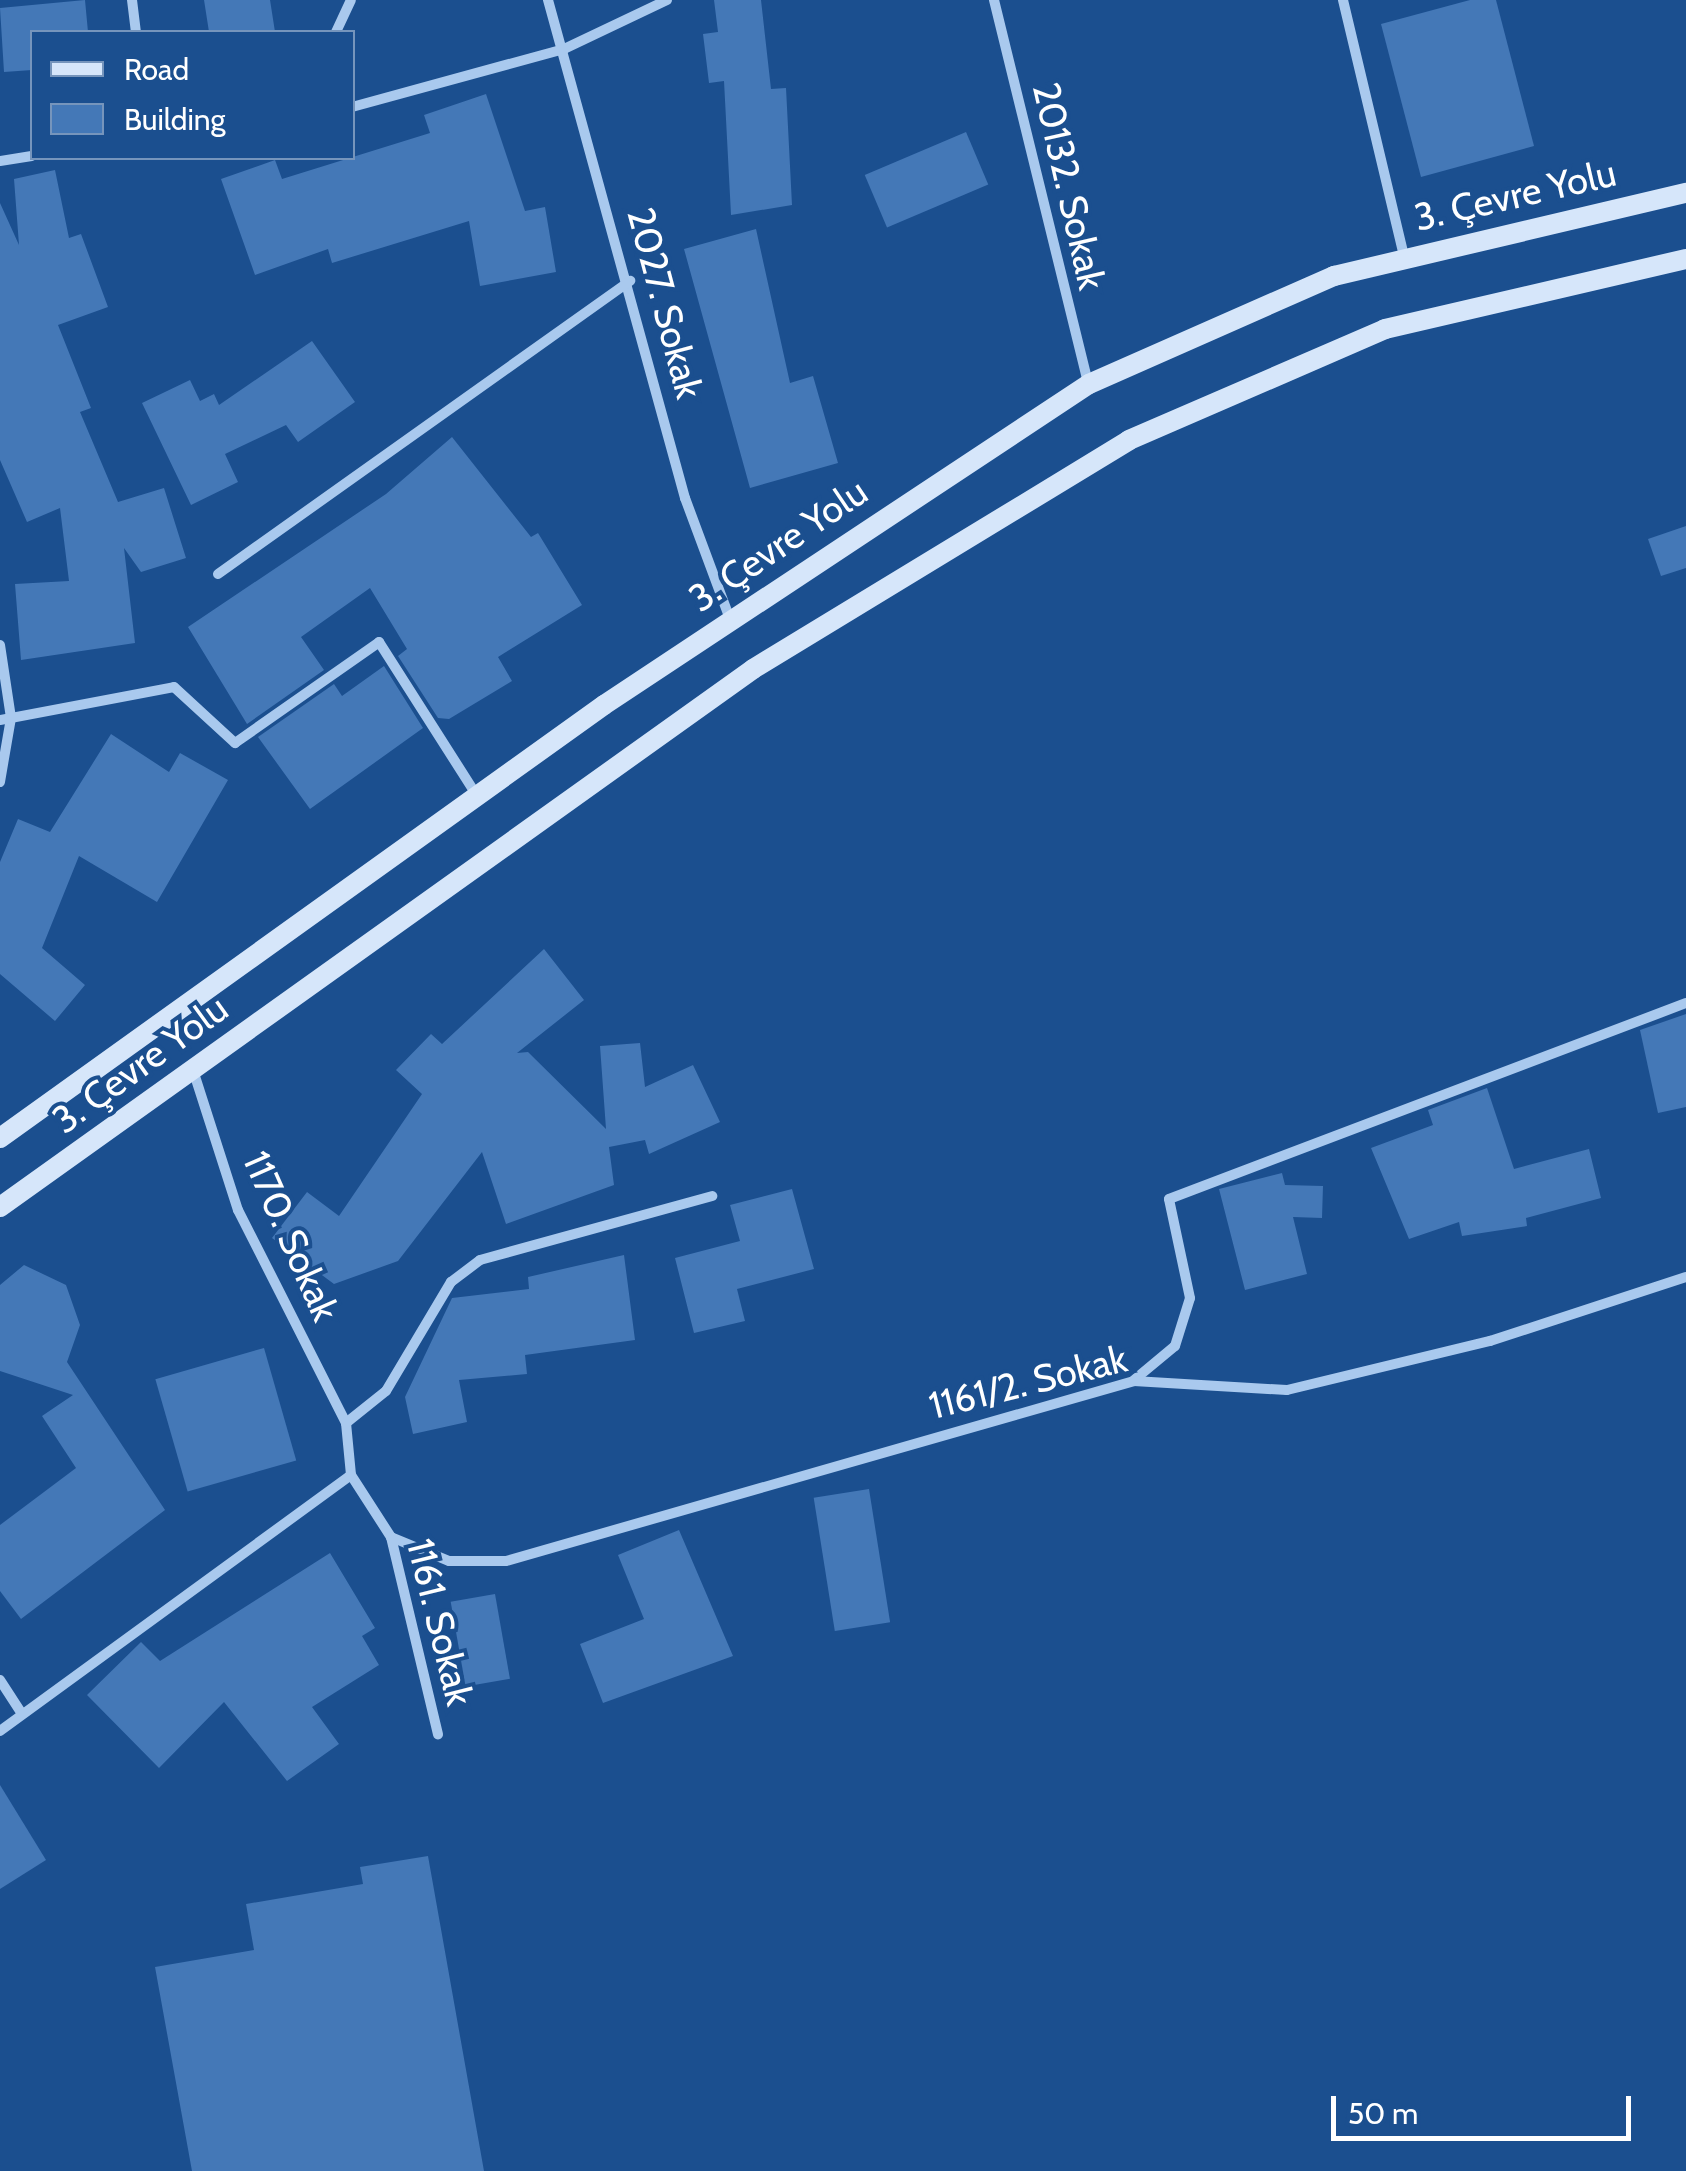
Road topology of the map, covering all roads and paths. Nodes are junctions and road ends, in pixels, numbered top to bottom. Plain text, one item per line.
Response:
1 (132, 0) edge
2 (351, 0) edge
3 (548, 0) edge
4 (667, 0) edge
5 (994, 0) edge
6 (1343, 0) edge
7 (136, 30) edge
8 (337, 30) edge
9 (564, 49) junction
10 (355, 107) edge
11 (30, 156) edge
12 (0, 161) edge
13 (1686, 193) edge
14 (1404, 256) junction
15 (1686, 259) edge
16 (630, 281) junction
17 (1089, 384) junction
18 (218, 574) dead end
19 (730, 619) junction
20 (0, 645) edge
21 (5, 719) edge
22 (0, 782) edge
23 (479, 799) junction
24 (1686, 1002) edge
25 (193, 1069) junction
26 (0, 1138) edge
27 (712, 1196) dead end
28 (0, 1208) edge
29 (1686, 1278) edge
30 (1134, 1381) junction
31 (346, 1423) junction
32 (350, 1476) junction
33 (391, 1538) junction
34 (0, 1680) edge
35 (22, 1714) junction
36 (0, 1731) edge
37 (438, 1734) dead end

1 - 7 street
2 - 8 street
3 - 9 street, 2027. Sokak
4 - 9 street
5 - 17 street, 20132. Sokak
6 - 14 street
9 - 10 street
9 - 16 street, 2027. Sokak
11 - 12 street
13 - 14 main road, 3. Çevre Yolu
14 - 17 main road, 3. Çevre Yolu
15 - 25 main road, 3. Çevre Yolu
16 - 18 street
16 - 19 street, 2027. Sokak
17 - 19 main road, 3. Çevre Yolu
19 - 23 main road, 3. Çevre Yolu
20 - 21 street
21 - 22 street
21 - 23 street
23 - 26 main road, 3. Çevre Yolu
24 - 30 street
25 - 28 main road, 3. Çevre Yolu
25 - 31 street, 1170. Sokak
27 - 31 street
29 - 30 street, 1161/2. Sokak
30 - 33 street, 1161/2. Sokak
31 - 32 street
32 - 33 street, 1161. Sokak
32 - 35 street
33 - 37 street, 1161. Sokak
34 - 35 street
35 - 36 street

